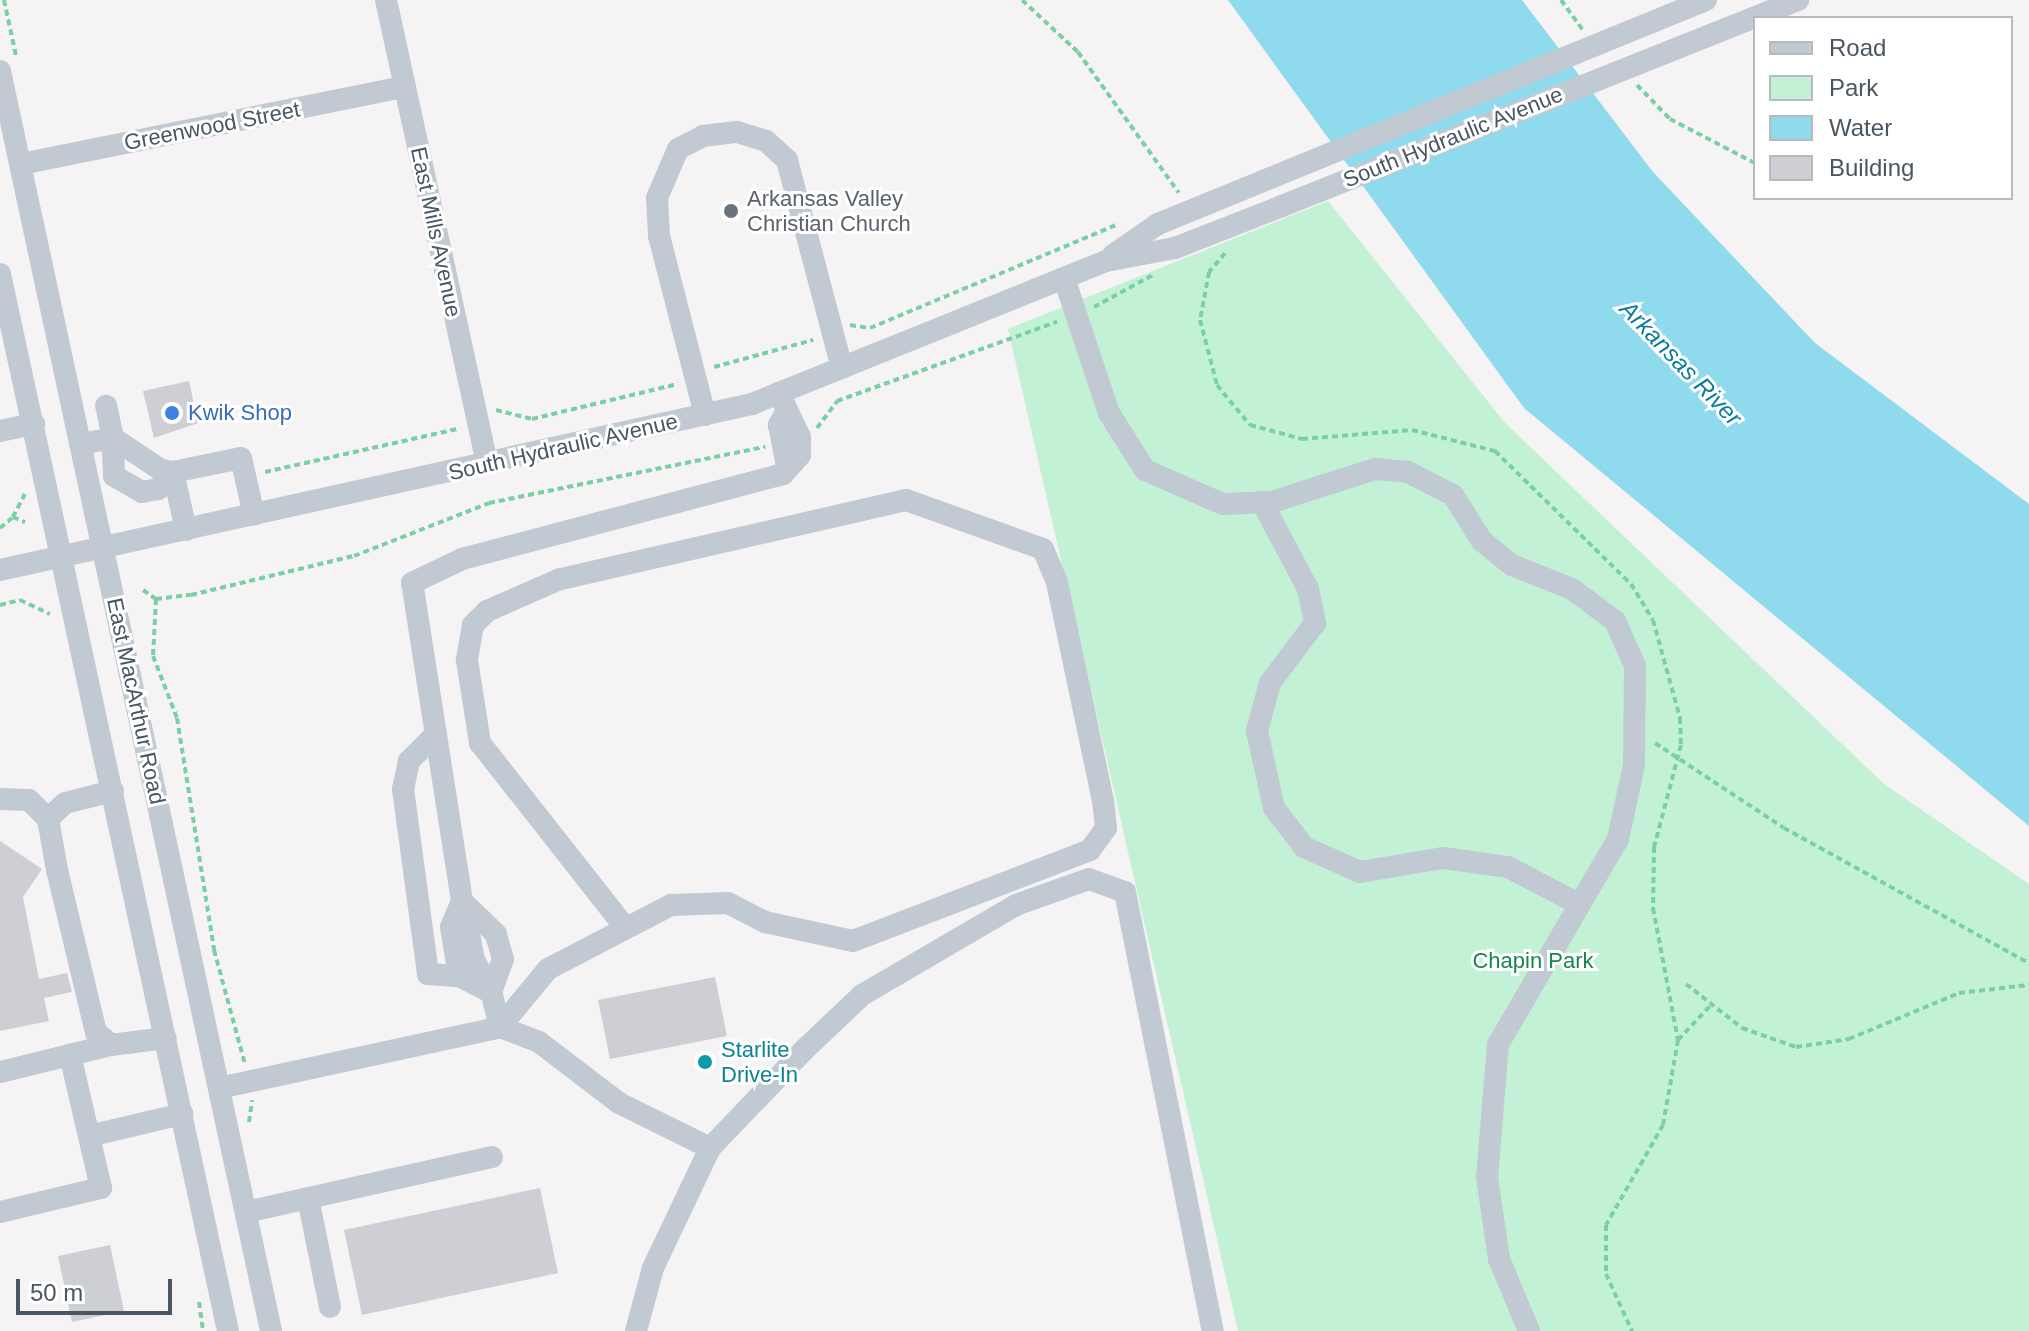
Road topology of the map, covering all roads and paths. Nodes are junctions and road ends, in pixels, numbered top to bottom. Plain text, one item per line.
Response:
1 (4, 0) edge
2 (386, 0) edge
3 (1022, 0) edge
4 (1561, 0) edge
5 (1706, 0) edge
6 (1798, 0) edge
7 (1756, 16) edge
8 (1753, 17) edge
9 (1588, 35) dead end
10 (10, 72) edge
11 (1629, 77) dead end
12 (404, 87) junction
13 (1753, 162) edge
14 (21, 164) junction
15 (1194, 192) dead end
16 (1181, 198) junction
17 (1167, 204) dead end
18 (1124, 221) dead end
19 (1231, 248) dead end
20 (1106, 261) junction
21 (0, 274) edge
22 (1064, 278) junction
23 (1067, 318) dead end
24 (832, 331) junction
25 (9, 359) edge
26 (842, 368) junction
27 (695, 375) junction
28 (782, 404) junction
29 (106, 406) dead end
30 (487, 414) dead end
31 (705, 415) junction
32 (34, 424) junction
33 (458, 429) dead end
34 (0, 431) edge
35 (113, 438) junction
36 (790, 440) junction
37 (80, 444) junction
38 (487, 463) junction
39 (173, 472) junction
40 (245, 476) junction
41 (22, 483) dead end
42 (1262, 502) junction
43 (254, 515) junction
44 (13, 517) junction
45 (25, 522) dead end
46 (0, 528) edge
47 (186, 530) junction
48 (103, 548) junction
49 (64, 557) junction
50 (0, 570) edge
51 (143, 590) dead end
52 (156, 599) junction
53 (0, 605) edge
54 (49, 611) dead end
55 (1635, 734) junction
56 (432, 738) junction
57 (1679, 753) junction
58 (113, 791) junction
59 (0, 799) edge
60 (48, 819) junction
61 (462, 901) junction
62 (1577, 903) junction
63 (624, 926) junction
64 (2029, 963) edge
65 (450, 977) junction
66 (1686, 984) dead end
67 (2029, 985) edge
68 (491, 992) junction
69 (1711, 1005) junction
70 (500, 1027) junction
71 (166, 1038) junction
72 (1678, 1040) junction
73 (111, 1045) junction
74 (70, 1055) junction
75 (0, 1072) edge
76 (249, 1083) junction
77 (219, 1088) junction
78 (182, 1114) junction
79 (89, 1136) junction
80 (250, 1139) dead end
81 (710, 1148) junction
82 (492, 1157) dead end
83 (308, 1198) junction
84 (0, 1212) edge
85 (246, 1212) junction
86 (330, 1307) dead end
87 (228, 1331) edge
88 (271, 1331) edge
89 (636, 1331) edge
90 (1213, 1331) edge
91 (1529, 1331) edge
92 (1632, 1331) edge

1 - 10 path
2 - 12 street, East Mills Avenue
3 - 16 path
4 - 9 path
5 - 20 street, South Hydraulic Avenue
6 - 7 street, South Hydraulic Avenue
8 - 20 street, South Hydraulic Avenue
10 - 14 street, East MacArthur Road
11 - 13 path
12 - 14 street, Greenwood Street
12 - 38 street, East Mills Avenue
14 - 37 street, East MacArthur Road
15 - 16 path
16 - 17 path
18 - 24 path
19 - 57 path
20 - 22 street, South Hydraulic Avenue
21 - 25 street, East MacArthur Road
22 - 26 street, South Hydraulic Avenue
22 - 42 street
23 - 36 path
24 - 26 street
24 - 27 path
24 - 27 street
25 - 32 street, East MacArthur Road
26 - 28 street, South Hydraulic Avenue
27 - 30 path
27 - 31 street
28 - 31 street, South Hydraulic Avenue
28 - 36 street
29 - 35 street
31 - 38 street, South Hydraulic Avenue
32 - 34 street
32 - 49 street, East MacArthur Road
33 - 40 path
35 - 37 street
35 - 39 street
36 - 52 path
36 - 56 street
37 - 48 street, East MacArthur Road
38 - 43 street, South Hydraulic Avenue
39 - 40 street
39 - 47 street
40 - 43 street
41 - 44 path
42 - 55 street
42 - 62 street
43 - 47 street, South Hydraulic Avenue
44 - 45 path
44 - 46 path
47 - 48 street, South Hydraulic Avenue
48 - 49 street, South Hydraulic Avenue
48 - 77 street, East MacArthur Road
49 - 50 street, South Hydraulic Avenue
49 - 58 street, East MacArthur Road
51 - 52 path
52 - 76 path
53 - 54 path
55 - 57 path
55 - 62 street
56 - 61 street
56 - 65 street
57 - 64 path
57 - 72 path
58 - 60 street
58 - 71 street, East MacArthur Road
59 - 60 street
60 - 73 street
61 - 65 street
61 - 68 street
61 - 68 street
62 - 91 street
63 - 63 street
63 - 70 street
65 - 68 street
66 - 69 path
67 - 69 path
68 - 70 street
69 - 72 path
70 - 76 street
70 - 81 street
71 - 73 street
71 - 78 street, East MacArthur Road
72 - 92 path
73 - 74 street
74 - 75 street
74 - 79 street
76 - 77 street
76 - 80 path
77 - 85 street, East MacArthur Road
78 - 79 street
78 - 87 street, East MacArthur Road
79 - 84 street
81 - 89 street
81 - 90 street
82 - 83 street
83 - 85 street
83 - 86 street
85 - 88 street, East MacArthur Road

